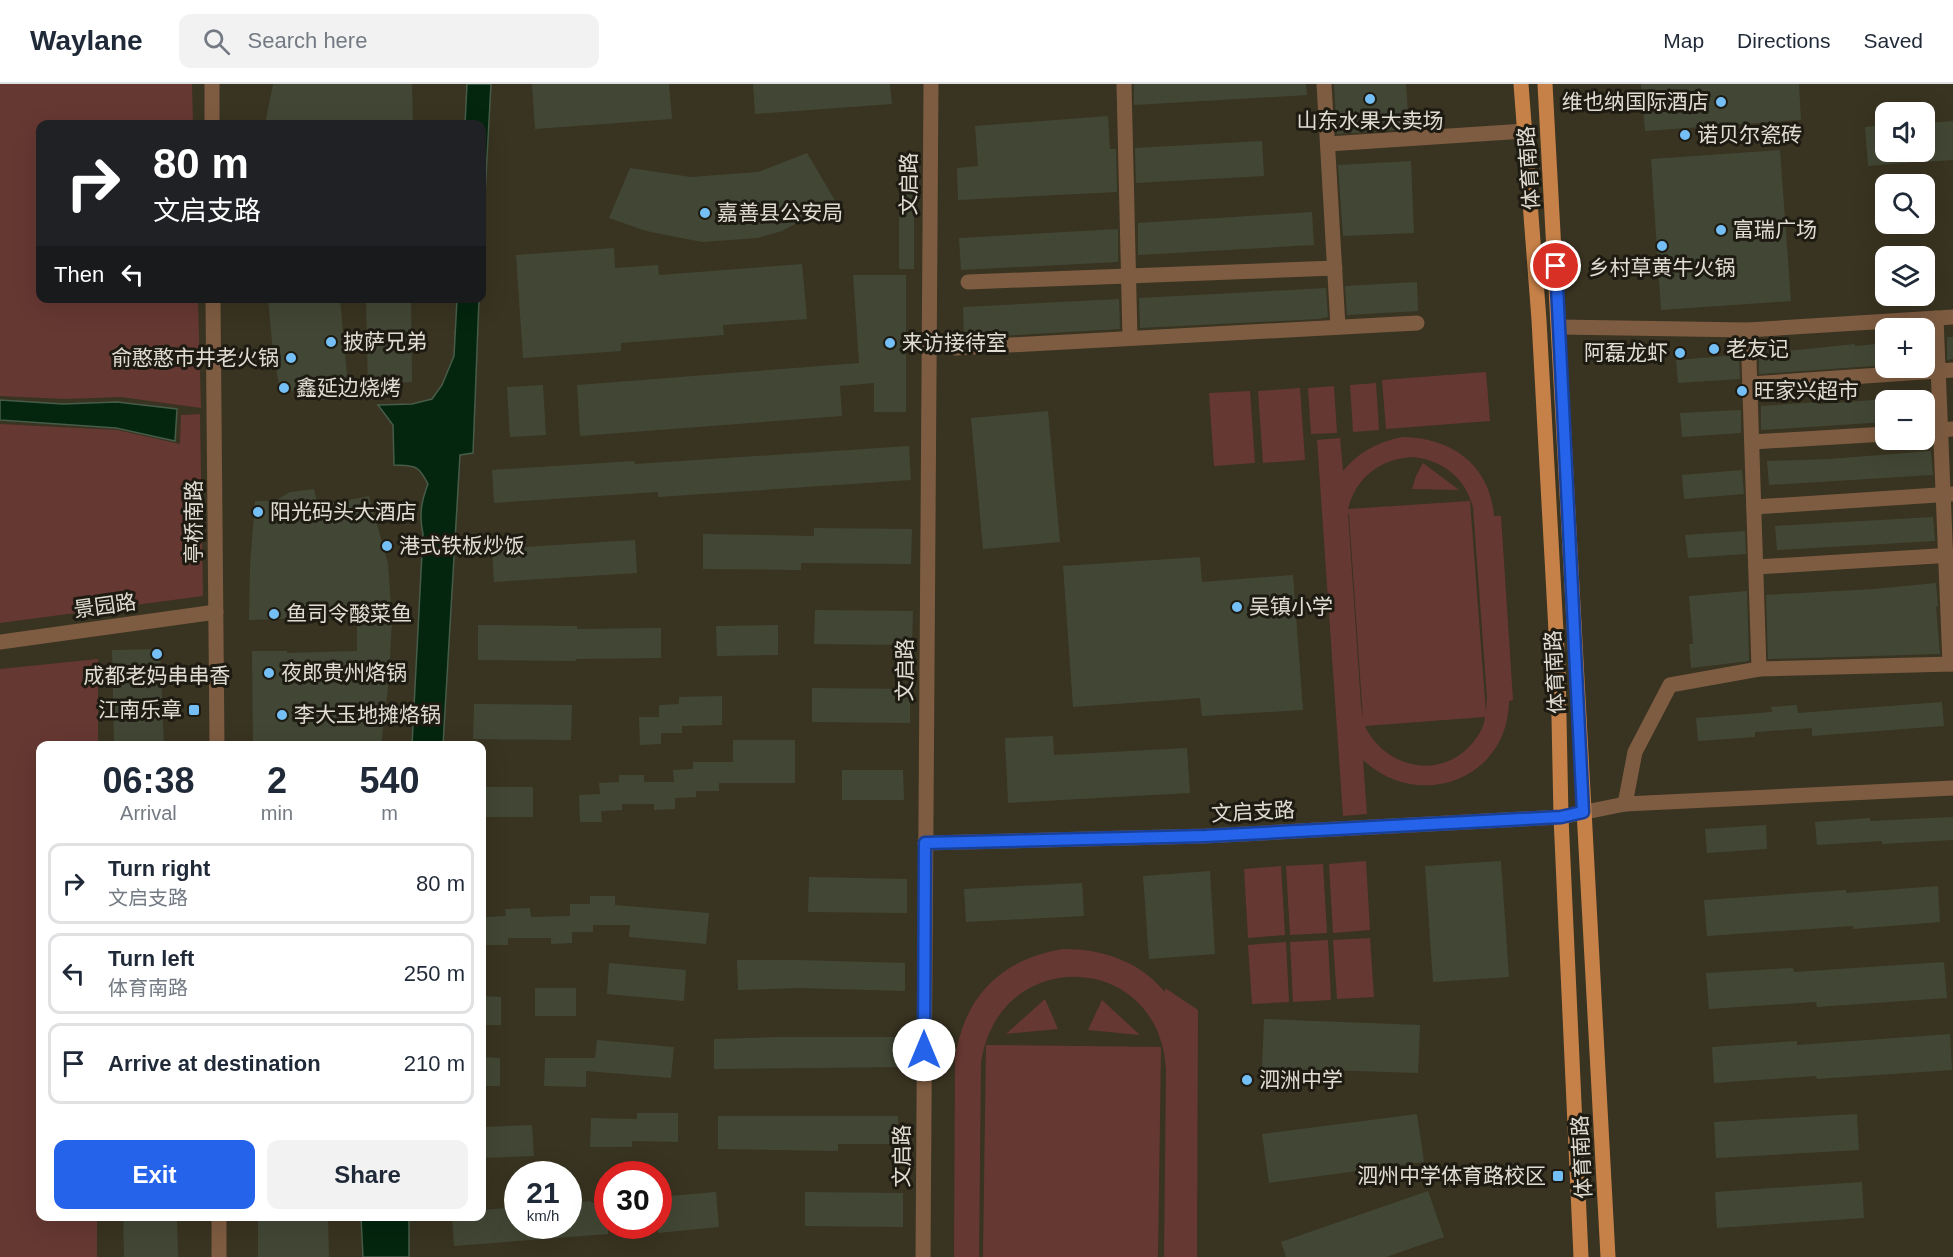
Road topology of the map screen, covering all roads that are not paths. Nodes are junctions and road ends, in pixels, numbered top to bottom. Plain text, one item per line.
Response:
1 (212, 84) edge
2 (931, 84) edge
3 (1124, 84) edge
4 (1324, 84) edge
5 (1521, 84) edge
6 (1545, 84) edge
7 (212, 120) edge
8 (1525, 131) junction
9 (1328, 144) junction
10 (1335, 268) junction
11 (1129, 276) junction
12 (968, 282) dead end
13 (213, 303) edge
14 (1953, 317) edge
15 (1936, 318) junction
16 (1417, 323) dead end
17 (1338, 327) junction
18 (1558, 327) junction
19 (1748, 330) junction
20 (1130, 338) junction
21 (955, 348) dead end
22 (1946, 371) edge
23 (1750, 384) junction
24 (1947, 430) edge
25 (1875, 435) edge
26 (1752, 442) junction
27 (1948, 494) edge
28 (1754, 507) junction
29 (1949, 555) edge
30 (1756, 567) junction
31 (216, 612) junction
32 (0, 642) edge
33 (1952, 664) edge
34 (1759, 669) junction
35 (217, 741) edge
36 (1953, 788) edge
37 (1625, 804) junction
38 (1583, 812) junction
39 (1561, 817) junction
40 (925, 843) junction
41 (219, 1221) edge
42 (219, 1257) edge
43 (923, 1257) edge
44 (1581, 1257) edge
45 (1608, 1257) edge

1 - 7 street
2 - 40 street, 文启路
3 - 11 street
4 - 9 street
5 - 8 main road, 体育南路
6 - 18 main road, 体育南路
8 - 9 street
8 - 39 main road, 体育南路
9 - 10 street
10 - 11 street
10 - 17 street
11 - 12 street
11 - 20 street
13 - 31 street, 亭桥南路
14 - 15 street
15 - 19 street
15 - 22 street
16 - 17 street
17 - 20 street
18 - 19 street
18 - 38 main road, 体育南路
19 - 23 street
20 - 21 street
22 - 23 street
22 - 24 street
23 - 26 street
24 - 27 street
25 - 26 street
26 - 28 street
27 - 28 street
27 - 29 street
28 - 30 street
29 - 30 street
29 - 33 street
30 - 34 street
31 - 32 street, 景园路
31 - 35 street, 亭桥南路
33 - 34 street
34 - 37 street
36 - 37 street, 文启支路
37 - 38 street, 文启支路
38 - 39 street, 文启支路
38 - 45 main road, 体育南路
39 - 40 street, 文启支路
39 - 44 main road, 体育南路
40 - 43 street, 文启路
41 - 42 street

